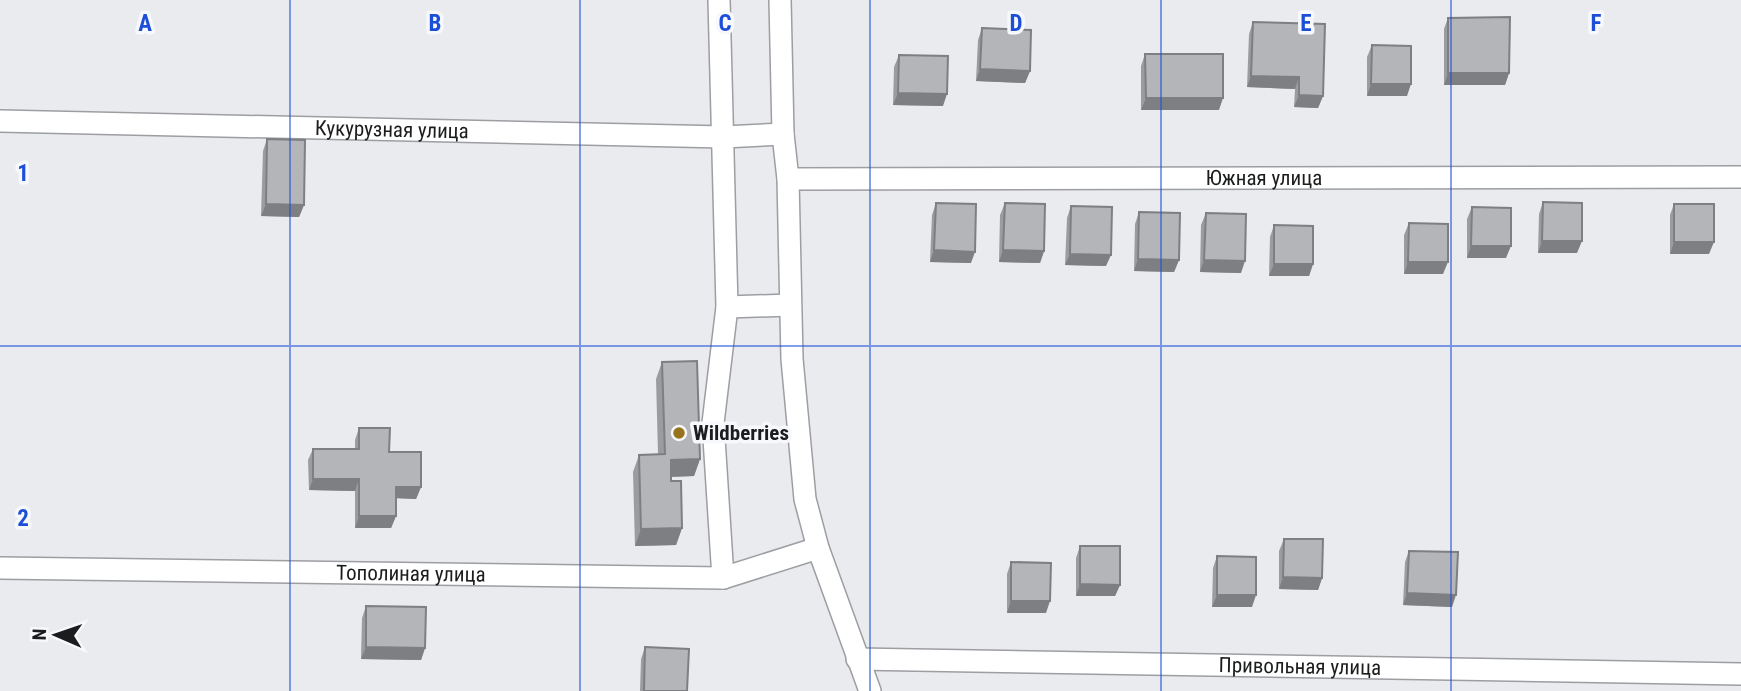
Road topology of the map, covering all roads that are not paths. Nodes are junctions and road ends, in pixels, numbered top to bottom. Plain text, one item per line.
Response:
1 (719, 0) edge
2 (780, 0) edge
3 (0, 121) edge
4 (783, 134) junction
5 (724, 137) junction
6 (1741, 177) edge
7 (788, 179) junction
8 (790, 305) junction
9 (727, 306) junction
10 (818, 548) junction
11 (0, 568) edge
12 (723, 578) junction
13 (857, 659) junction
14 (1741, 674) edge
15 (870, 691) edge

1 - 5 street
2 - 4 street
3 - 5 street, Кукурузная улица
4 - 5 street, Кукурузная улица
4 - 7 street
5 - 9 street
6 - 7 street, Южная улица
7 - 8 street
8 - 9 street
8 - 10 street
9 - 12 street
10 - 12 street, Тополиная улица
10 - 13 street
11 - 12 street, Тополиная улица
13 - 14 street, Привольная улица
13 - 15 street

